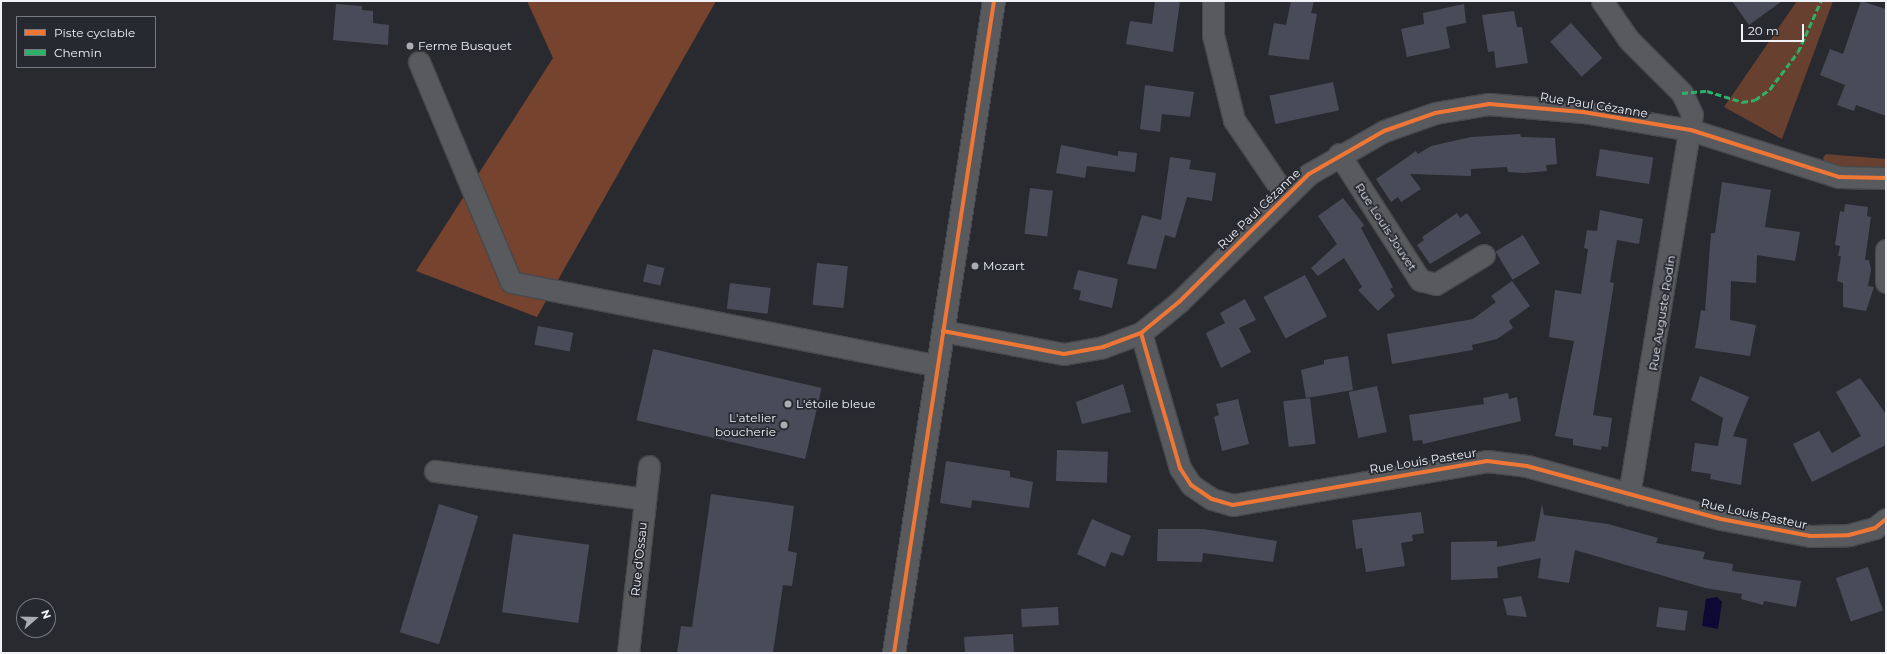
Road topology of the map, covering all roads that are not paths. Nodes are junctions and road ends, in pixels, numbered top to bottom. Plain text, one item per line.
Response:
1 (994, 1) edge
2 (1213, 1) edge
3 (1602, 1) edge
4 (420, 62) dead end
5 (1692, 130) junction
6 (1339, 154) junction
7 (1886, 178) edge
8 (1285, 195) junction
9 (1886, 250) edge
10 (1484, 255) dead end
11 (1886, 282) edge
12 (943, 332) junction
13 (1141, 333) junction
14 (938, 366) junction
15 (649, 466) dead end
16 (435, 471) dead end
17 (1629, 496) junction
18 (645, 499) junction
19 (1886, 519) edge
20 (628, 653) edge
21 (894, 653) edge

1 - 12 main road
2 - 8 street
3 - 5 street, Rue Auguste Rodin
4 - 14 street
5 - 6 street, Rue Paul Cézanne
5 - 7 street, Rue Paul Cézanne
5 - 17 street, Rue Auguste Rodin
6 - 8 street, Rue Paul Cézanne
6 - 10 street, Rue Louis Jouvet
8 - 13 street, Rue Paul Cézanne
9 - 11 street
12 - 13 street, Rue Paul Cézanne
12 - 14 main road
13 - 17 street, Rue Louis Pasteur
14 - 21 main road
15 - 18 street, Rue d'Ossau
16 - 18 street
17 - 19 street, Rue Louis Pasteur
18 - 20 street, Rue d'Ossau

